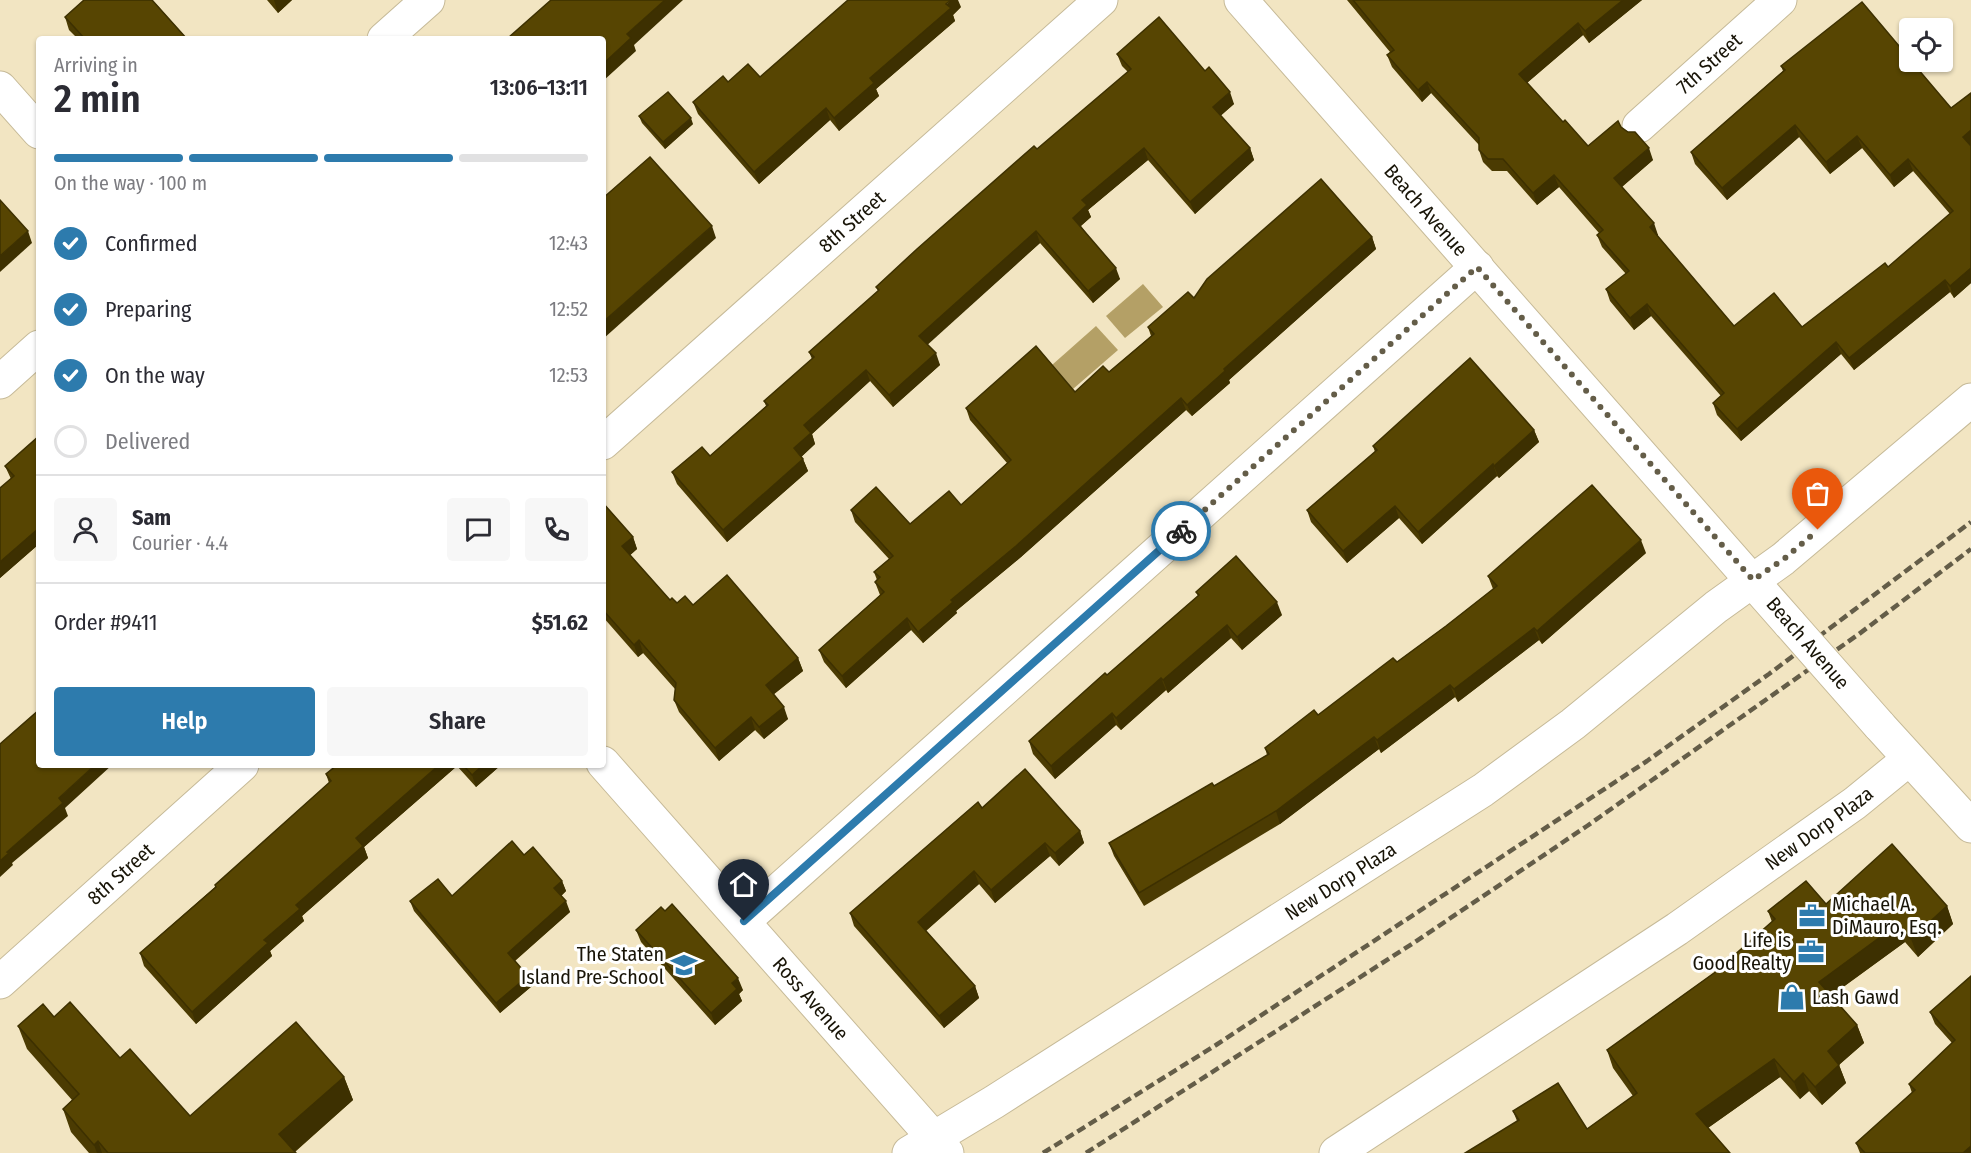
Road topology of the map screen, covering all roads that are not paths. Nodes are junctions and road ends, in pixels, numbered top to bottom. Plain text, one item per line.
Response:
1 (428, 0) edge
2 (1101, 0) edge
3 (1241, 0) edge
4 (1780, 0) edge
5 (387, 36) edge
6 (0, 88) edge
7 (1639, 126) dead end
8 (36, 129) edge
9 (1477, 267) junction
10 (36, 350) edge
11 (0, 382) edge
12 (1971, 400) edge
13 (606, 440) edge
14 (1753, 580) junction
15 (1909, 759) junction
16 (606, 766) edge
17 (239, 768) edge
18 (1971, 826) edge
19 (744, 921) junction
20 (0, 982) edge
21 (930, 1148) edge
22 (1336, 1153) edge

1 - 5 street
2 - 13 street, 8th Street
3 - 9 street, Beach Avenue
4 - 7 street, 7th Street
6 - 8 street
9 - 14 street, Beach Avenue
9 - 19 street
10 - 11 street
12 - 14 street, New Dorp Plaza
14 - 15 street, Beach Avenue, bridge
14 - 21 street, New Dorp Plaza
15 - 18 street, Beach Avenue
15 - 22 street, New Dorp Plaza
16 - 19 street, Ross Avenue
17 - 20 street, 8th Street
19 - 21 street, Ross Avenue

